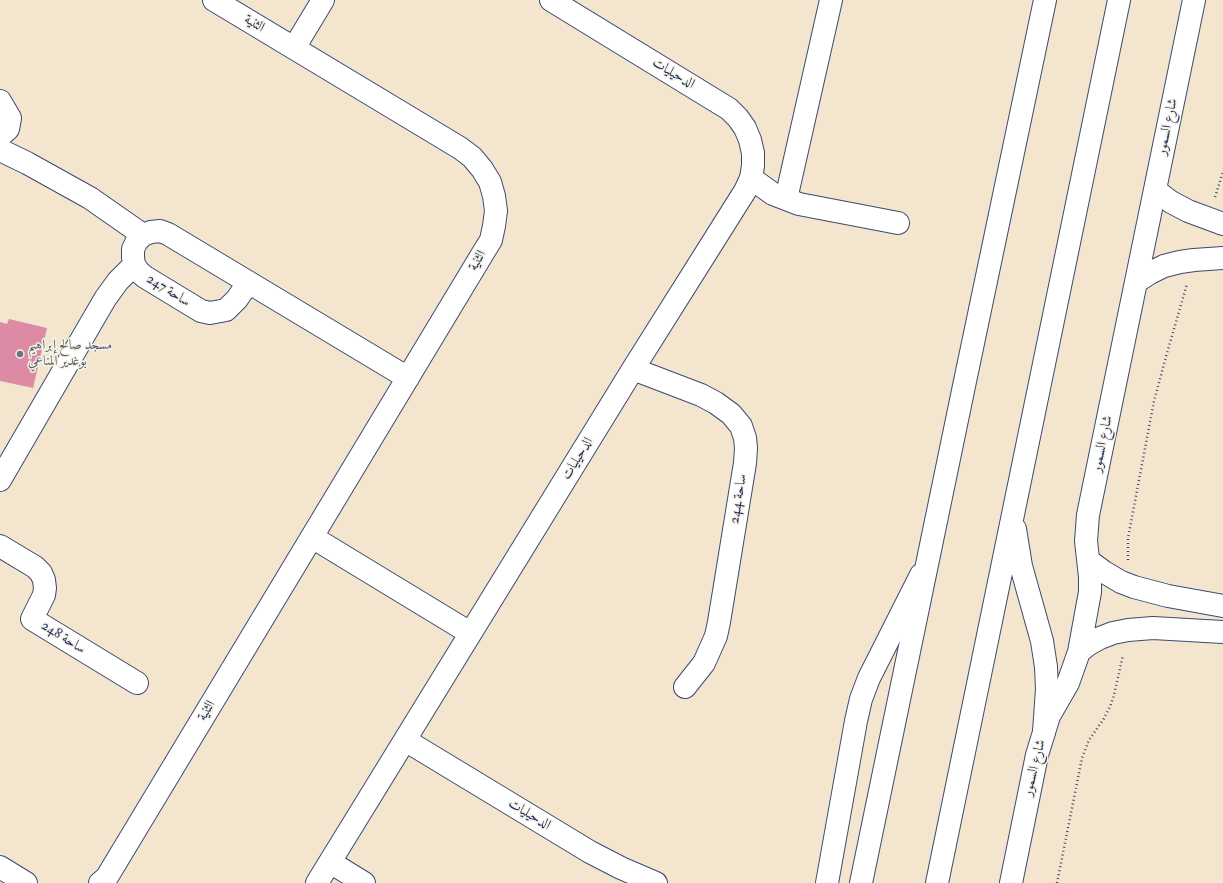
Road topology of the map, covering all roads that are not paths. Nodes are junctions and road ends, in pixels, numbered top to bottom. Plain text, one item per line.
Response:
1 (214, 0) edge
2 (323, 0) edge
3 (551, 0) edge
4 (831, 0) edge
5 (1045, 0) edge
6 (1119, 0) edge
7 (1194, 0) edge
8 (294, 48) junction
9 (0, 101) edge
10 (0, 136) edge
11 (0, 150) edge
12 (751, 178) junction
13 (1155, 190) junction
14 (786, 200) junction
15 (1215, 222) edge
16 (898, 223) dead end
17 (143, 235) junction
18 (1223, 258) edge
19 (134, 265) junction
20 (1136, 282) junction
21 (248, 283) junction
22 (633, 369) junction
23 (408, 378) junction
24 (0, 480) edge
25 (1014, 513) junction
26 (312, 537) junction
27 (0, 546) edge
28 (1088, 560) junction
29 (927, 563) junction
30 (1196, 601) junction
31 (1223, 606) edge
32 (1192, 630) junction
33 (1223, 632) edge
34 (470, 633) junction
35 (1079, 652) junction
36 (137, 683) dead end
37 (685, 687) dead end
38 (1044, 732) junction
39 (405, 740) junction
40 (330, 862) junction
41 (0, 867) edge
42 (824, 878) edge
43 (26, 883) edge
44 (100, 883) edge
45 (317, 883) edge
46 (364, 883) edge
47 (656, 883) edge
48 (861, 883) edge
49 (937, 883) edge
50 (1011, 883) edge

1 - 8 street, الثنية
2 - 8 street
3 - 12 street, الدحيليات
4 - 14 street
5 - 29 street
6 - 25 street
7 - 13 street, شارع السمور
8 - 23 street, الثنية
9 - 10 street
11 - 17 street
12 - 14 street
12 - 22 street, الدحيليات
13 - 15 street
13 - 20 street, شارع السمور
14 - 16 street
17 - 19 street, ساحة 247
17 - 21 street
18 - 20 street
19 - 21 street, ساحة 247
19 - 24 street
20 - 28 street, شارع السمور
21 - 23 street
22 - 34 street, الدحيليات
22 - 37 street, ساحة 244
23 - 26 street, الثنية
25 - 38 street
25 - 49 street
26 - 34 street
26 - 44 street, الثنية
27 - 36 street, ساحة 248
28 - 30 street
28 - 35 street, شارع السمور
29 - 42 street
29 - 48 street
30 - 31 street
30 - 32 street
32 - 33 street
32 - 35 street
34 - 39 street, الدحيليات
35 - 38 street, شارع السمور
38 - 50 street, شارع السمور
39 - 40 street, الدحيليات
39 - 47 street, الدحيليات
40 - 45 street, الدحيليات
40 - 46 street
41 - 43 street

